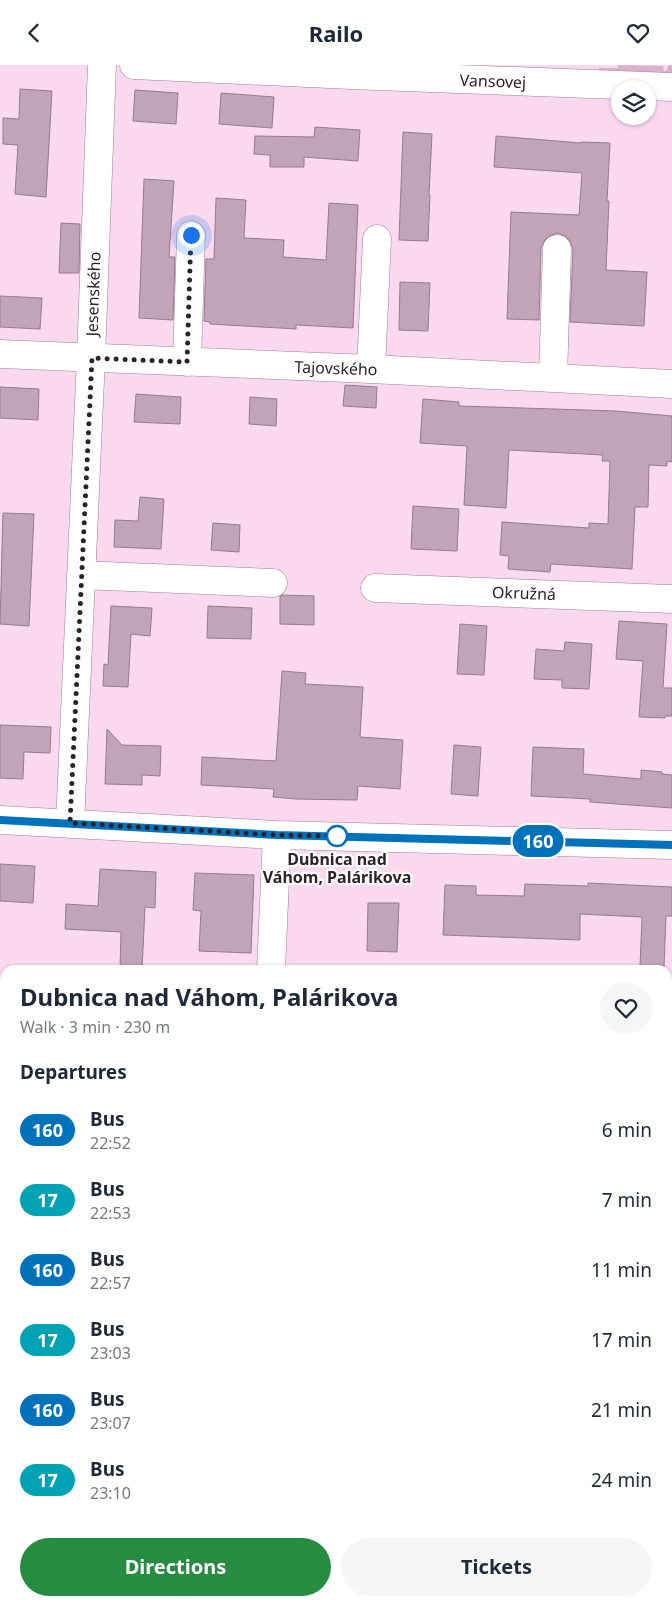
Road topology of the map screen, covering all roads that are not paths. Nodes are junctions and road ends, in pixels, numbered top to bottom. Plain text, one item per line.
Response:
1 (102, 65) edge
2 (134, 65) edge
3 (672, 87) edge
4 (191, 235) dead end
5 (377, 239) dead end
6 (557, 249) dead end
7 (0, 354) edge
8 (92, 358) junction
9 (187, 362) junction
10 (371, 369) junction
11 (553, 378) junction
12 (672, 384) edge
13 (81, 575) junction
14 (273, 583) dead end
15 (375, 588) dead end
16 (672, 599) edge
17 (0, 820) edge
18 (70, 823) junction
19 (277, 835) junction
20 (672, 845) edge
21 (271, 965) edge

1 - 8 street, Jesenského
2 - 3 street, Vansovej
4 - 9 street
5 - 10 street
6 - 11 street
7 - 8 street, Tajovského
8 - 9 street, Tajovského
8 - 13 street, Jesenského
9 - 10 street, Tajovského
10 - 11 street, Tajovského
11 - 12 street, Tajovského
13 - 14 street
13 - 18 street, Jesenského
15 - 16 street, Okružná
17 - 18 street
18 - 19 street
19 - 20 street
19 - 21 street

